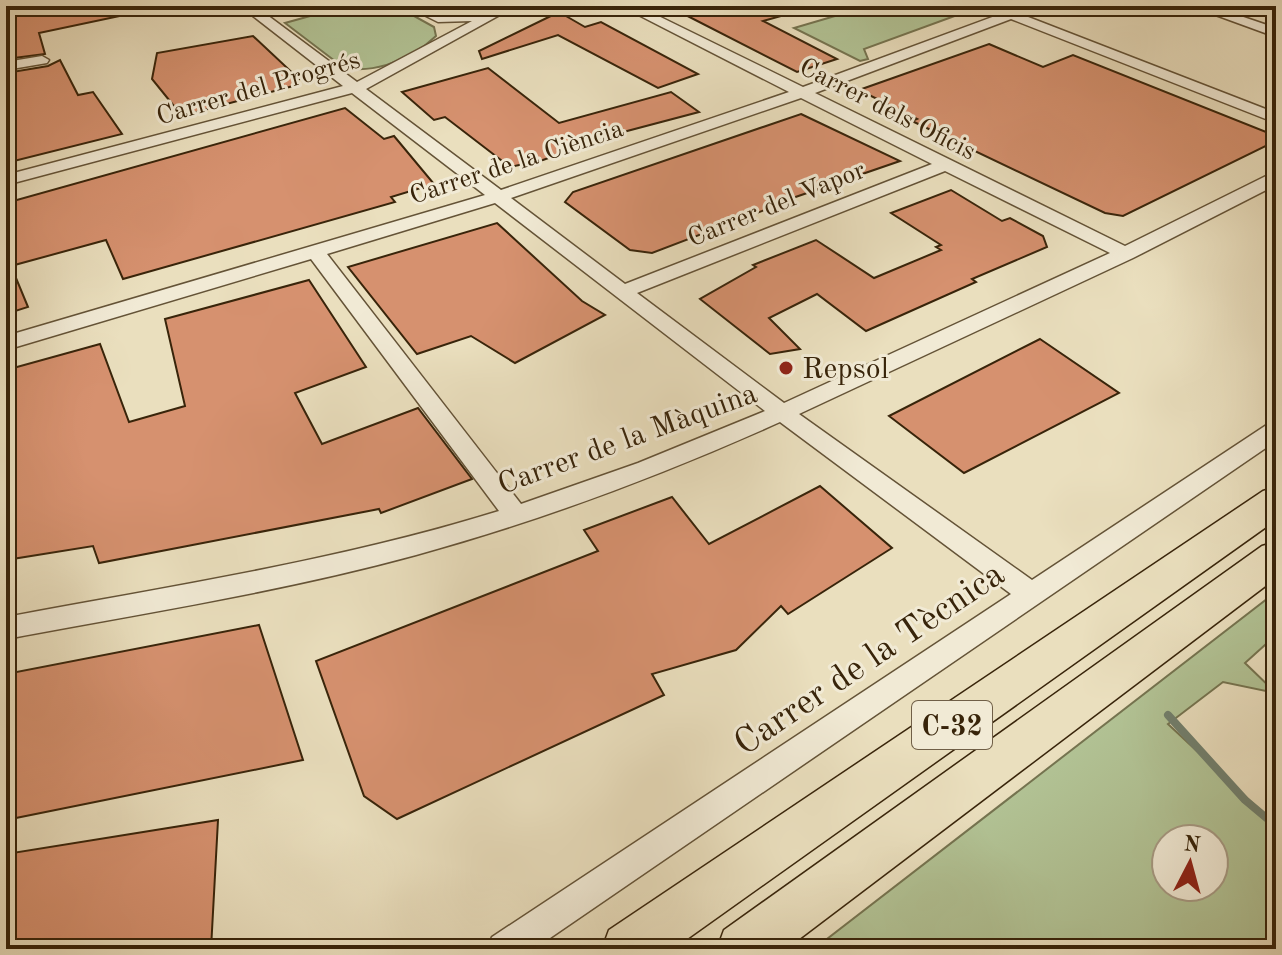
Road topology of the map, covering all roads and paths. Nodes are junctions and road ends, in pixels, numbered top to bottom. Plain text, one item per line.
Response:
1 (247, 6) edge
2 (413, 6) edge
3 (509, 6) edge
4 (628, 6) edge
5 (1034, 6) edge
6 (1198, 6) edge
7 (1251, 6) edge
8 (1276, 14) edge
9 (1012, 15) junction
10 (486, 17) junction
11 (438, 18) junction
12 (1276, 33) edge
13 (445, 40) junction
14 (42, 60) dead end
15 (6, 66) edge
16 (355, 88) junction
17 (804, 92) junction
18 (1276, 118) edge
19 (947, 164) junction
20 (1276, 178) edge
21 (6, 180) edge
22 (498, 197) junction
23 (315, 251) junction
24 (1126, 254) junction
25 (624, 291) junction
26 (6, 343) edge
27 (784, 414) junction
28 (1276, 430) edge
29 (1276, 501) edge
30 (516, 515) junction
31 (1276, 557) edge
32 (1030, 593) junction
33 (6, 628) edge
34 (504, 949) edge
35 (628, 949) edge
36 (743, 949) edge

1 - 16 street
2 - 11 street
3 - 10 street, Carrer del Progrés
4 - 17 street, Carrer dels Oficis
5 - 9 street, Carrer de la Ciència
6 - 12 street
7 - 8 street
9 - 17 street, Carrer de la Ciència
9 - 18 street
10 - 11 street
10 - 13 street, Carrer del Progrés
11 - 13 street
13 - 16 street, Carrer del Progrés
14 - 15 street
16 - 21 street, Carrer del Progrés
16 - 22 street
17 - 19 street, Carrer dels Oficis
17 - 22 street, Carrer de la Ciència
19 - 24 street, Carrer dels Oficis
19 - 25 street, Carrer del Vapor
20 - 24 street, Carrer de la Màquina
22 - 23 street, Carrer de la Ciència
22 - 25 street
23 - 26 street, Carrer de la Ciència
23 - 30 street
24 - 27 street, Carrer de la Màquina
25 - 27 street
27 - 30 street, Carrer de la Màquina
27 - 32 street
28 - 32 street, Carrer de la Tècnica
29 - 35 highway, C-32
30 - 33 street, Carrer de la Màquina
31 - 36 highway, C-32
32 - 34 street, Carrer de la Tècnica

